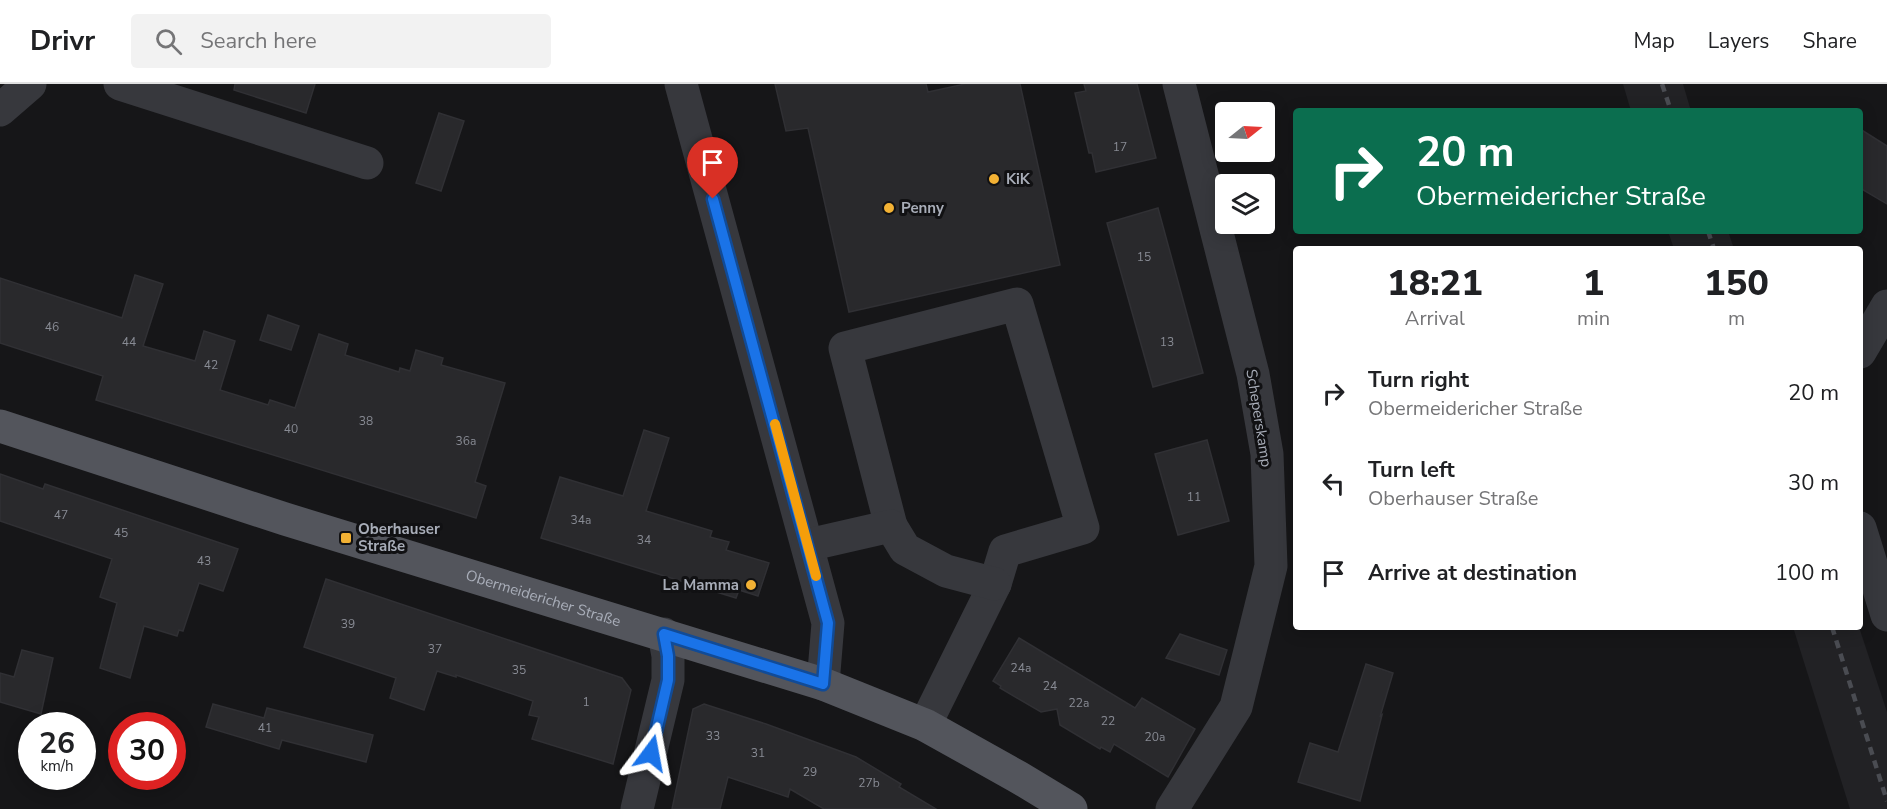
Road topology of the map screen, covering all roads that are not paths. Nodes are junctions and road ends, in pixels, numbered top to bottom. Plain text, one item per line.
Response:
1 (30, 84) edge
2 (120, 84) edge
3 (681, 84) edge
4 (1179, 84) edge
5 (0, 110) edge
6 (367, 163) dead end
7 (1887, 306) edge
8 (1863, 347) edge
9 (0, 426) edge
10 (891, 526) junction
11 (1863, 538) edge
12 (808, 545) junction
13 (995, 584) junction
14 (1887, 615) edge
15 (664, 634) junction
16 (823, 684) junction
17 (925, 725) junction
18 (637, 809) edge
19 (1071, 809) edge
20 (1172, 809) edge

1 - 5 street
2 - 6 street
3 - 12 street
4 - 20 street, Scheperskamp
7 - 8 street
9 - 15 main road, Obermeidericher Straße
10 - 12 street
10 - 13 street
10 - 13 street
11 - 14 street
12 - 16 street
13 - 17 street
15 - 16 main road, Obermeidericher Straße
15 - 18 street
16 - 17 main road, Obermeidericher Straße
17 - 19 main road, Obermeidericher Straße

